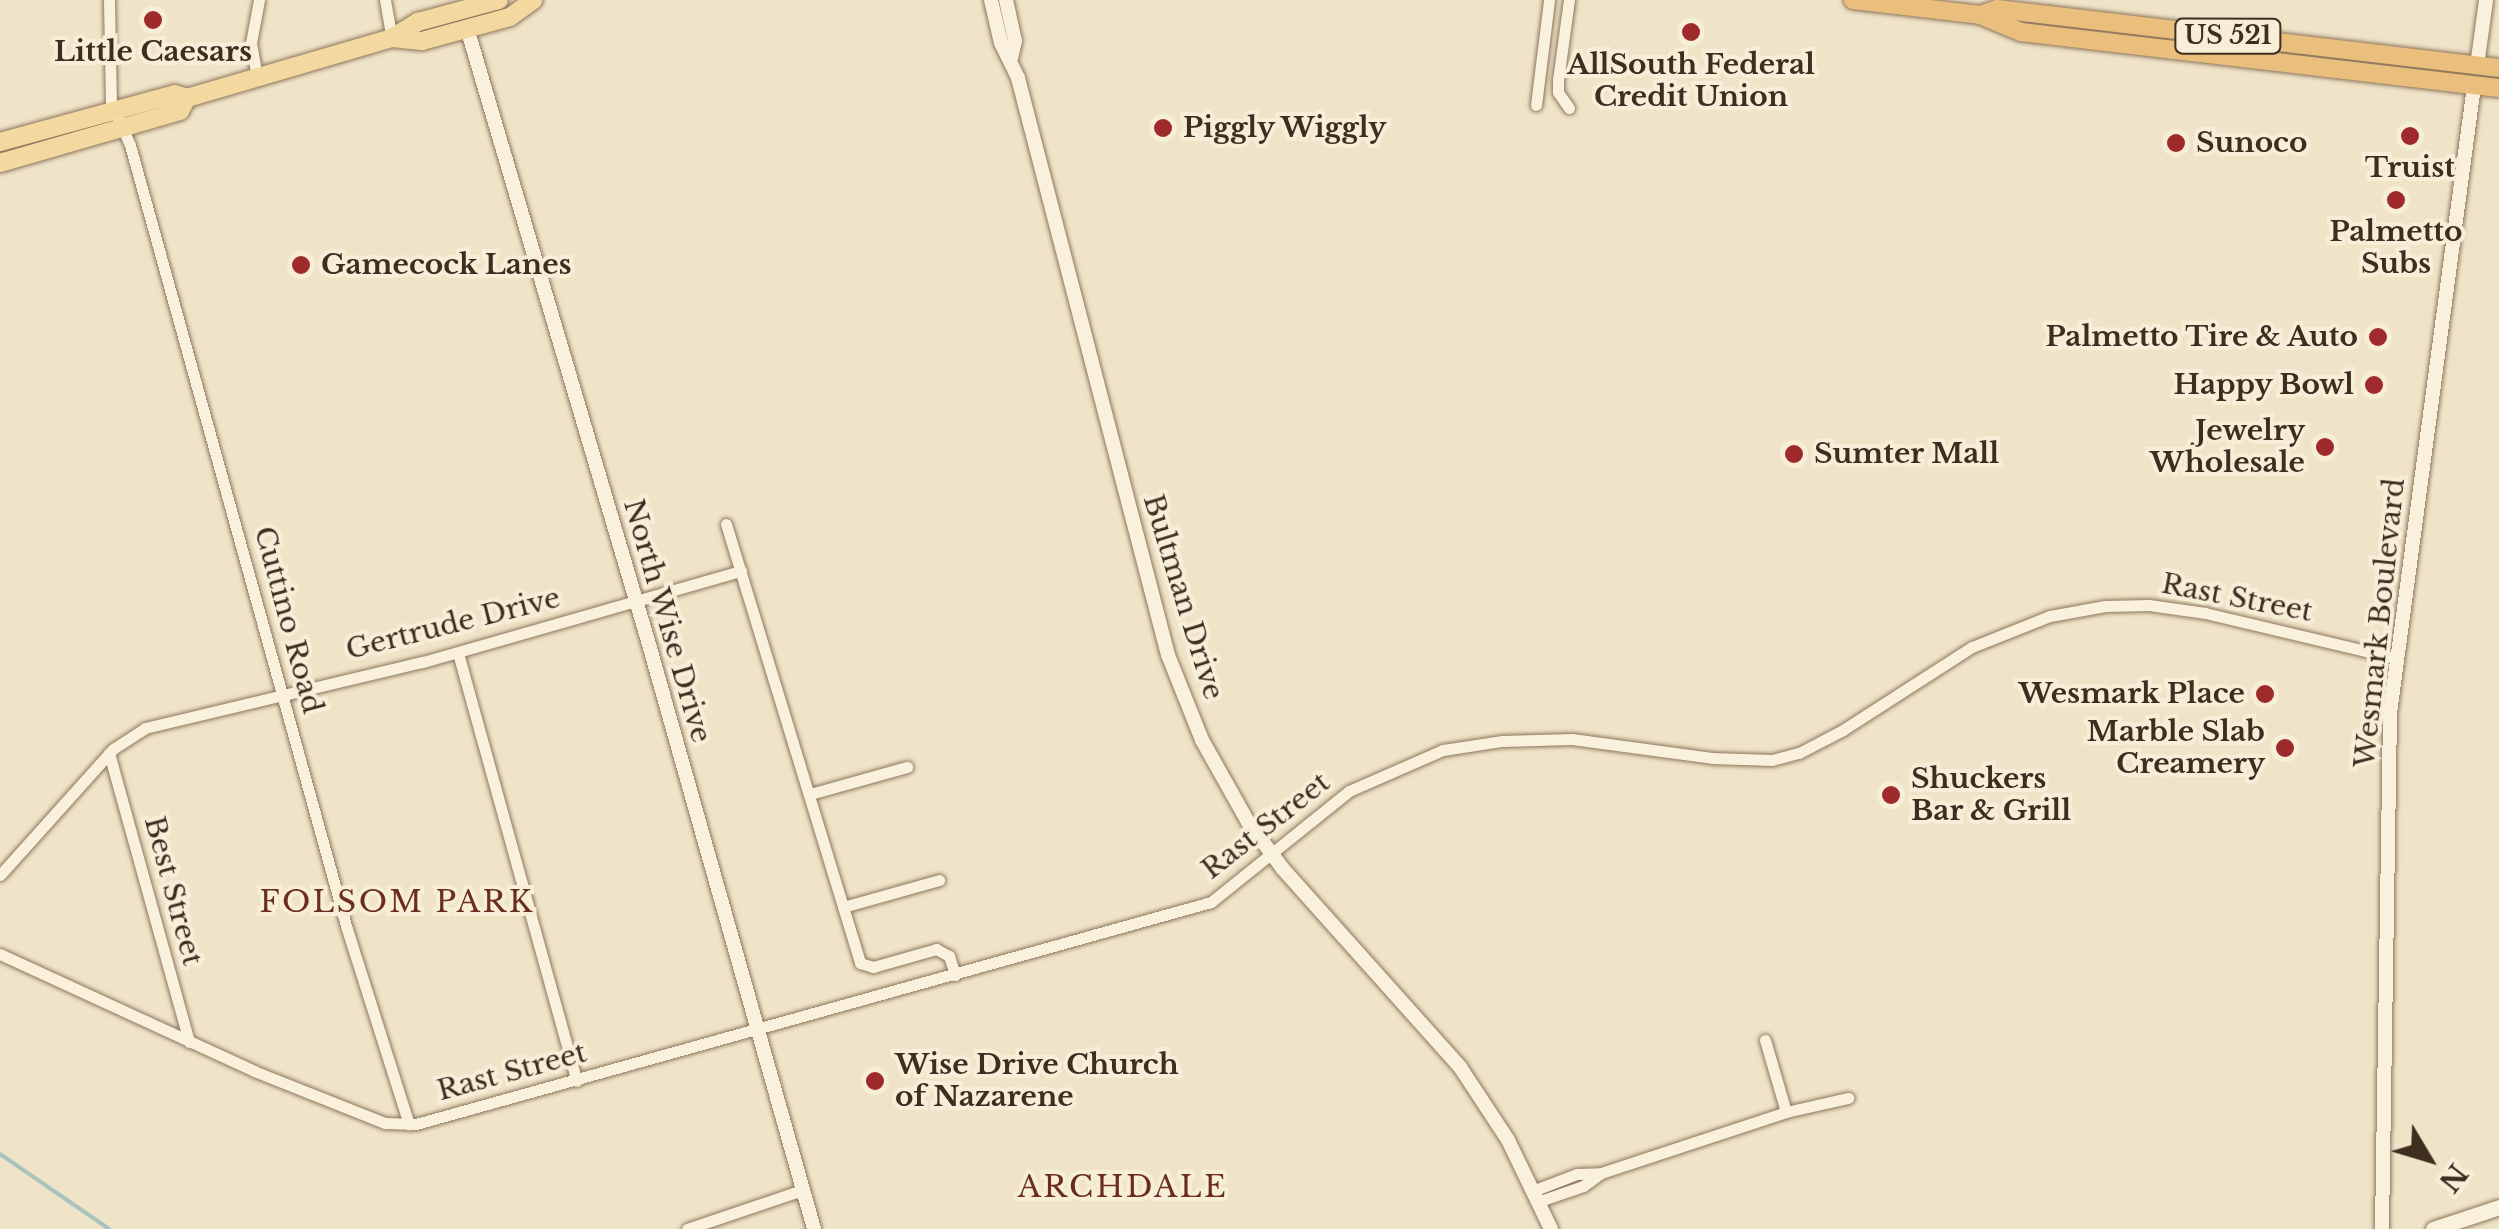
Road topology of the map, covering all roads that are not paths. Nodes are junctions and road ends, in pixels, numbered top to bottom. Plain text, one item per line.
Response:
1 (109, 0) edge
2 (259, 0) edge
3 (385, 0) edge
4 (499, 0) edge
5 (530, 0) edge
6 (991, 0) edge
7 (1006, 0) edge
8 (1549, 0) edge
9 (1569, 0) edge
10 (1853, 0) edge
11 (2486, 0) edge
12 (2051, 8) edge
13 (462, 13) edge
14 (1980, 15) junction
15 (392, 38) junction
16 (1011, 58) junction
17 (2477, 66) junction
18 (2499, 68) edge
19 (257, 77) junction
20 (2474, 86) junction
21 (2499, 88) edge
22 (187, 98) junction
23 (1536, 105) dead end
24 (1568, 108) dead end
25 (115, 110) junction
26 (122, 128) junction
27 (0, 142) edge
28 (0, 163) edge
29 (726, 524) dead end
30 (741, 572) junction
31 (636, 602) junction
32 (458, 652) junction
33 (2396, 658) junction
34 (282, 692) junction
35 (109, 753) junction
36 (907, 767) dead end
37 (810, 794) junction
38 (1272, 854) junction
39 (0, 875) edge
40 (939, 880) dead end
41 (843, 907) junction
42 (0, 954) edge
43 (955, 975) junction
44 (758, 1030) junction
45 (1765, 1040) dead end
46 (189, 1042) junction
47 (577, 1081) junction
48 (1848, 1098) dead end
49 (1786, 1112) junction
50 (409, 1124) junction
51 (802, 1190) junction
52 (1537, 1195) junction
53 (2499, 1208) edge
54 (688, 1229) edge
55 (814, 1229) edge
56 (1551, 1229) edge
57 (2382, 1229) edge
58 (2433, 1229) edge

1 - 25 street, Cuttino Road
2 - 19 street
3 - 15 street
4 - 13 main road
5 - 13 main road
6 - 16 street, Bultman Drive
7 - 16 street, Bultman Drive
8 - 23 street
9 - 24 street
10 - 14 highway, US 521
11 - 17 street
12 - 14 highway, US 521
12 - 17 highway, US 521
13 - 15 main road
13 - 31 street, North Wise Drive
14 - 20 highway, US 521
15 - 19 main road
16 - 38 street, Bultman Drive
17 - 18 highway, US 521
17 - 20 street
19 - 22 main road
20 - 21 highway, US 521
20 - 33 street, Wesmark Boulevard
22 - 25 main road
22 - 26 main road
25 - 26 street, Cuttino Road
25 - 27 main road
26 - 28 main road
26 - 34 street, Cuttino Road
29 - 30 street
30 - 31 street, Gertrude Drive
30 - 37 street
31 - 32 street, Gertrude Drive
31 - 44 street, North Wise Drive
32 - 34 street, Gertrude Drive
32 - 47 street
33 - 38 street, Rast Street
33 - 57 street, Wesmark Boulevard
34 - 35 street, Gertrude Drive
34 - 50 street, Cuttino Road
35 - 39 street, Gertrude Drive
35 - 46 street, Best Street
36 - 37 street
37 - 41 street
38 - 43 street, Rast Street
38 - 52 street, Bultman Drive
40 - 41 street
41 - 43 street
42 - 46 street, Rast Street
43 - 44 street, Rast Street
44 - 47 street, Rast Street
44 - 51 street, North Wise Drive
45 - 49 street
46 - 50 street, Rast Street
47 - 50 street, Rast Street
48 - 49 street
49 - 52 street
51 - 54 street
51 - 55 street, North Wise Drive
52 - 56 street, Bultman Drive
53 - 58 main road

